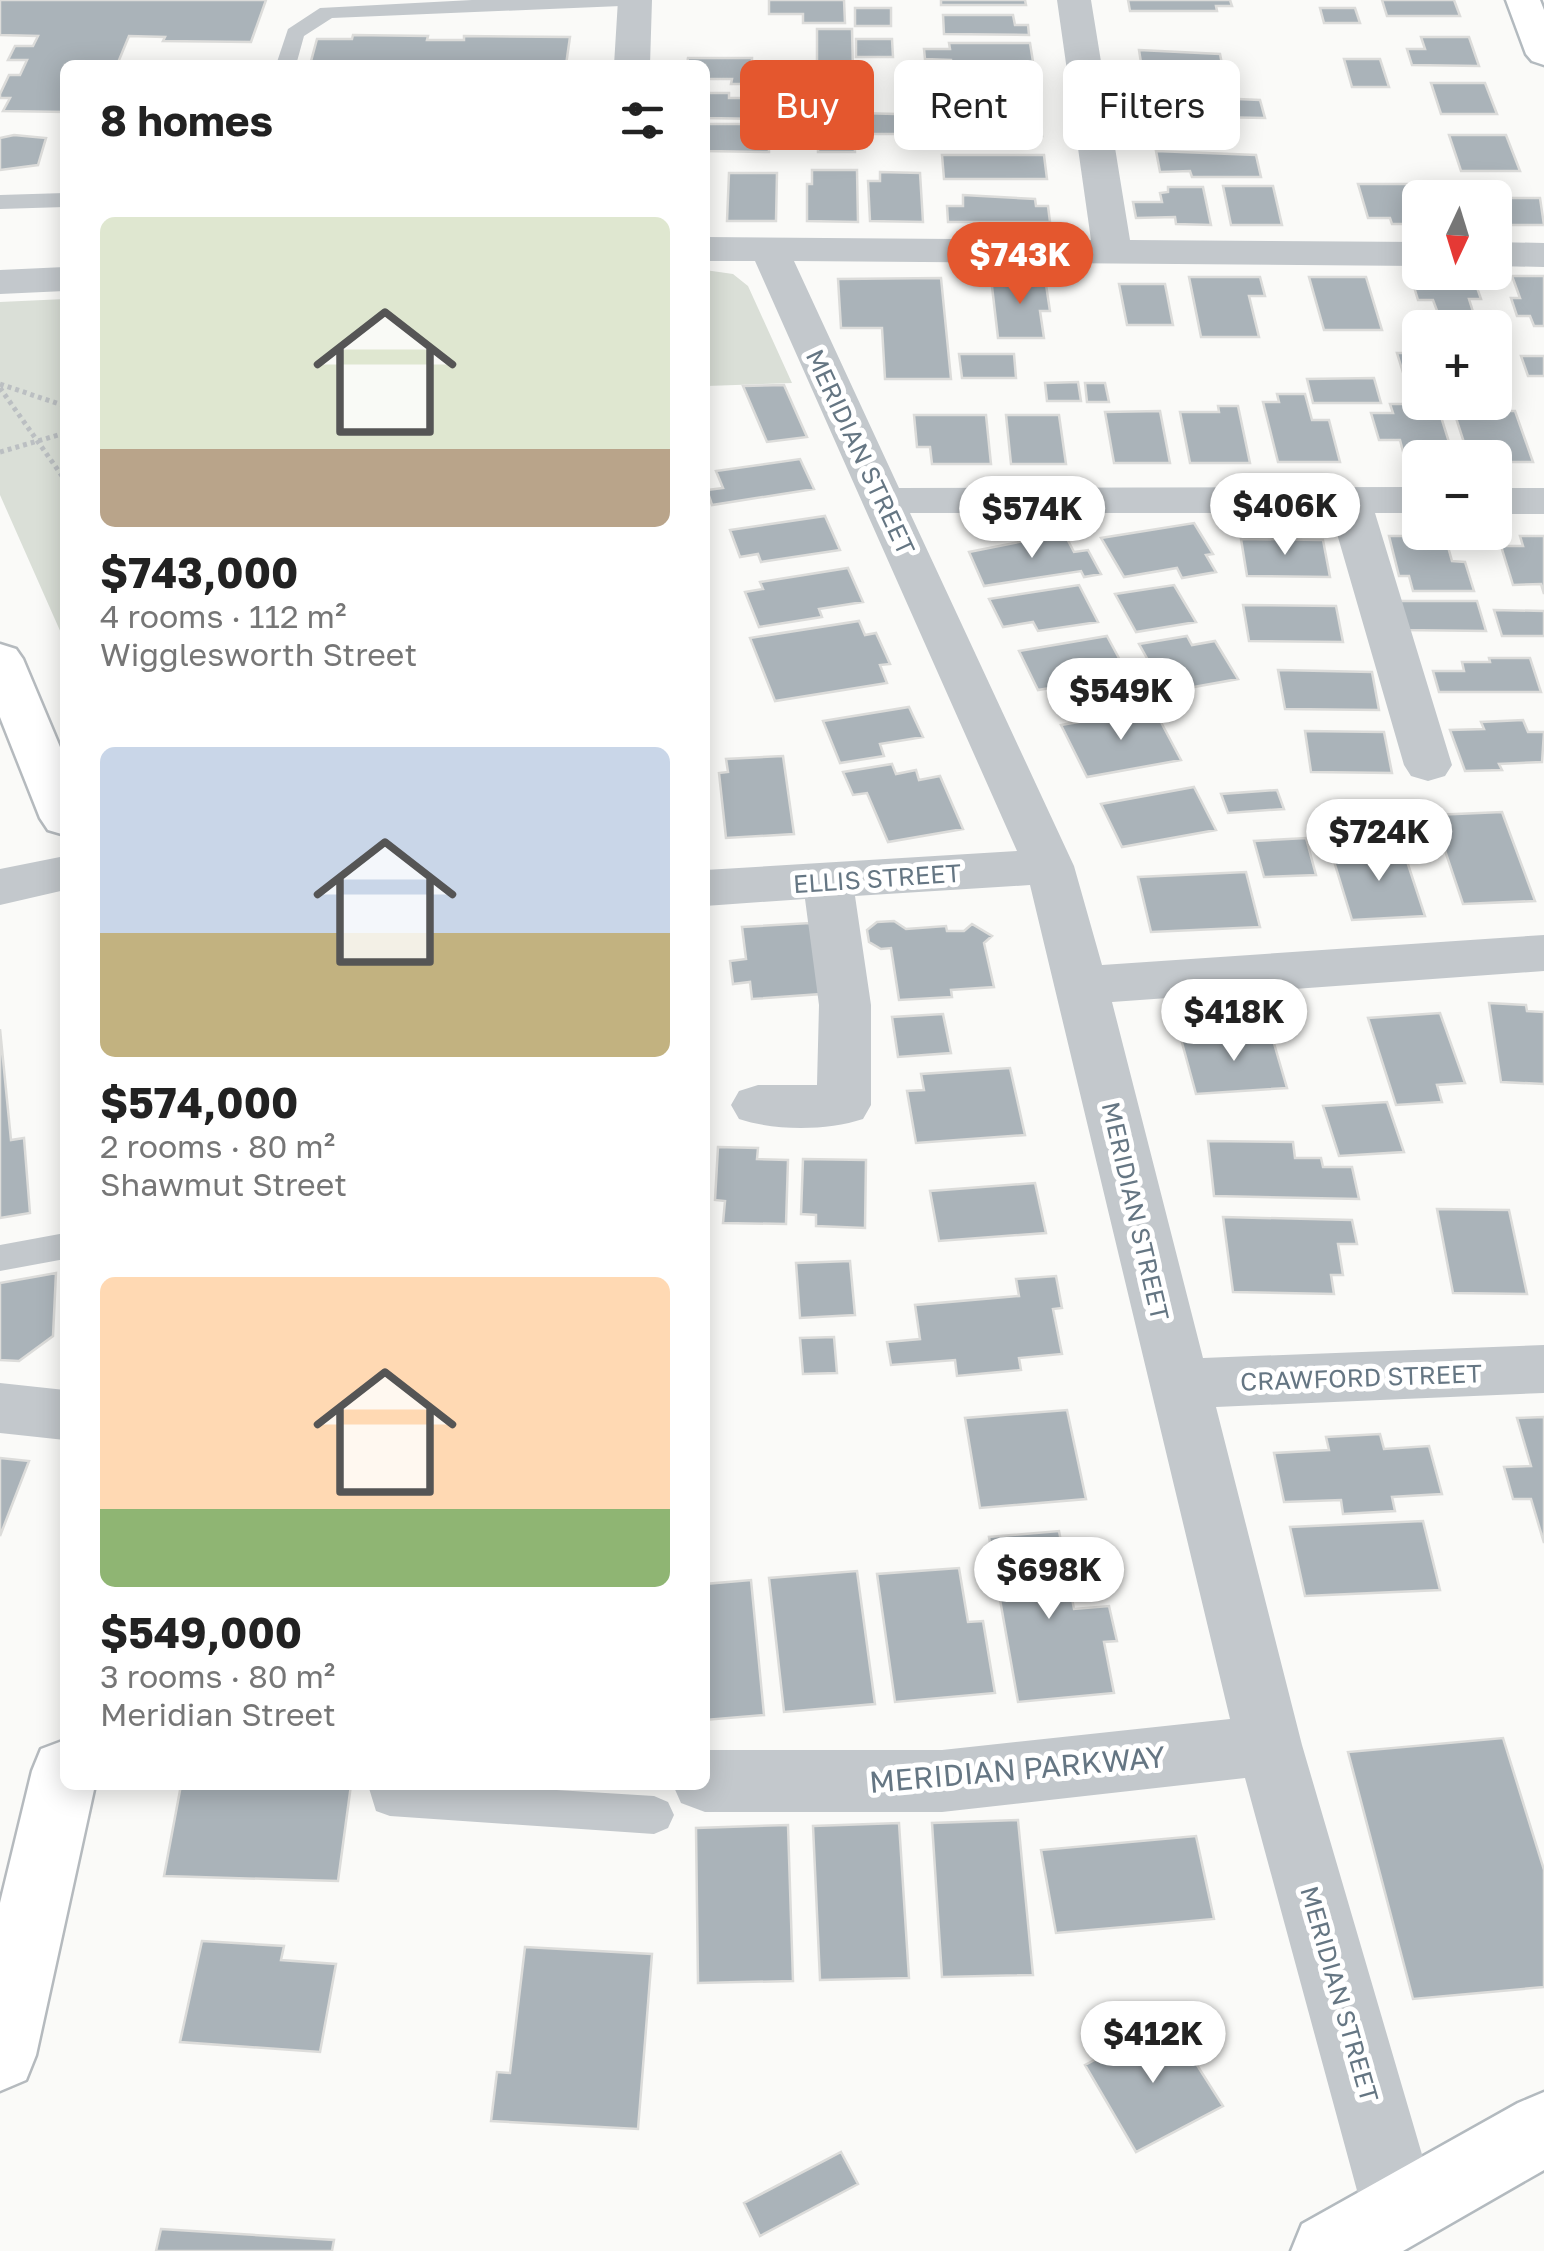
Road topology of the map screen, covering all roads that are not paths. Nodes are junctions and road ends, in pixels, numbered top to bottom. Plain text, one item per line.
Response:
1 (622, 0) edge
2 (635, 0) edge
3 (1074, 0) edge
4 (1523, 0) edge
5 (1544, 54) edge
6 (287, 60) edge
7 (632, 60) edge
8 (60, 200) edge
9 (0, 202) edge
10 (710, 249) edge
11 (769, 250) junction
12 (1112, 252) junction
13 (1402, 254) edge
14 (1512, 254) edge
15 (1544, 255) edge
16 (60, 278) edge
17 (0, 282) edge
18 (1349, 500) junction
19 (1402, 500) edge
20 (1512, 501) edge
21 (1544, 501) edge
22 (885, 503) junction
23 (0, 659) edge
24 (1428, 765) dead end
25 (60, 806) edge
26 (1049, 866) junction
27 (60, 874) edge
28 (828, 882) junction
29 (0, 886) edge
30 (710, 888) edge
31 (1544, 953) edge
32 (1084, 985) junction
33 (758, 1105) dead end
34 (60, 1247) edge
35 (0, 1258) edge
36 (1544, 1369) edge
37 (1178, 1384) junction
38 (0, 1408) edge
39 (60, 1414) edge
40 (1269, 1744) junction
41 (61, 1790) edge
42 (389, 1790) edge
43 (679, 1798) edge
44 (0, 2055) edge
45 (1544, 2130) edge
46 (1400, 2209) junction
47 (1329, 2251) edge

1 - 6 lane
2 - 7 street
3 - 12 street
4 - 5 main road
8 - 9 lane
10 - 11 street
11 - 12 street
11 - 22 street, MERIDIAN STREET
12 - 13 street
14 - 15 street
16 - 17 street
18 - 19 street
18 - 22 street
18 - 24 street
20 - 21 street
22 - 26 street, MERIDIAN STREET
23 - 25 main road
26 - 28 street, ELLIS STREET
26 - 32 street, MERIDIAN STREET
27 - 29 street
28 - 30 street, ELLIS STREET
28 - 33 street
31 - 32 street
32 - 37 street, MERIDIAN STREET
34 - 35 lane
36 - 37 street, CRAWFORD STREET
37 - 40 street, MERIDIAN STREET
38 - 39 street
40 - 43 street, MERIDIAN PARKWAY
40 - 46 street, MERIDIAN STREET
41 - 44 main road
42 - 43 lane
45 - 46 main road
46 - 47 main road

